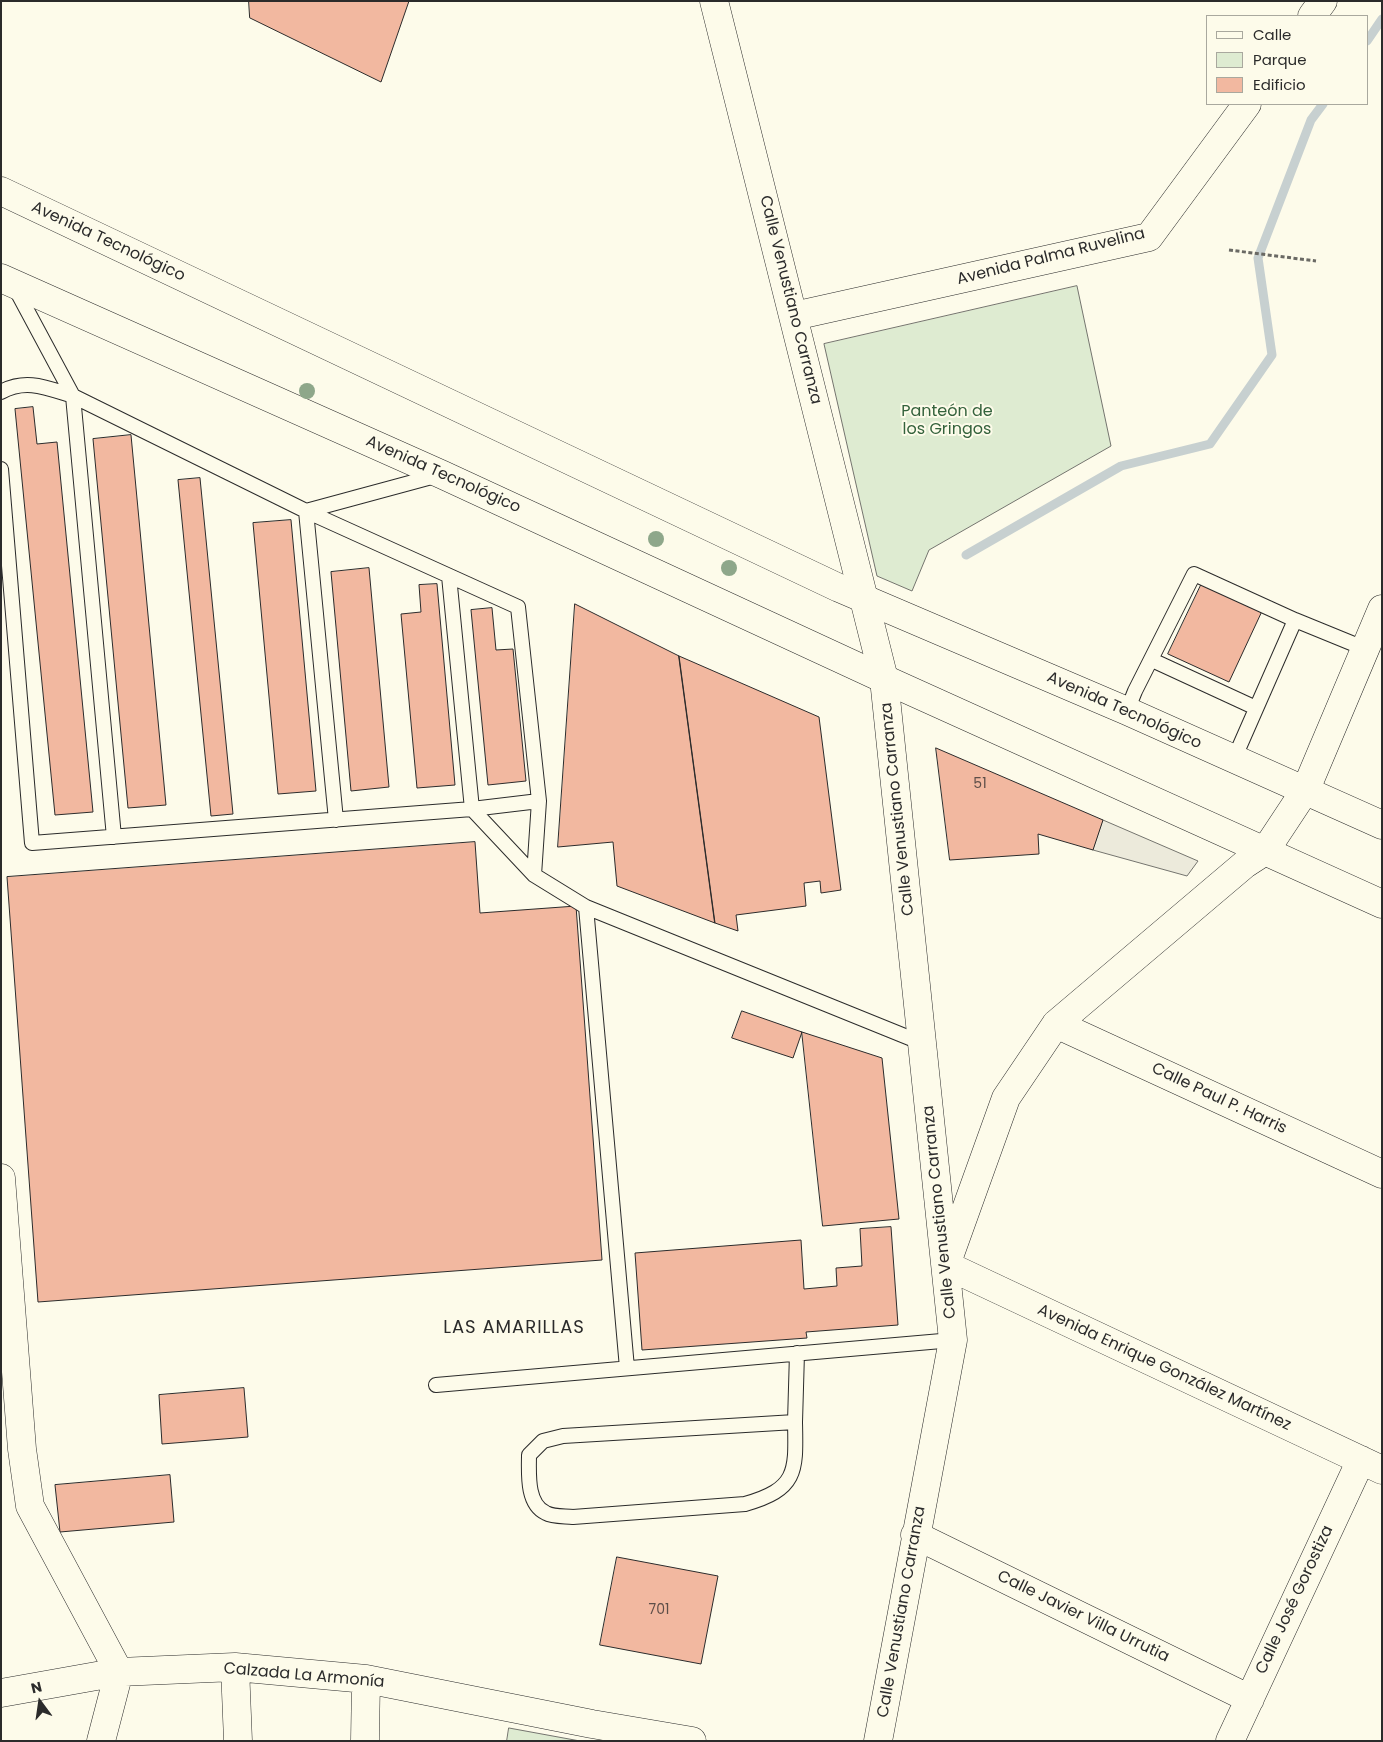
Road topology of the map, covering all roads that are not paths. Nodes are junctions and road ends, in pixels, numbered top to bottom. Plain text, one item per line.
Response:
1 (714, 1) edge
2 (1324, 1) edge
3 (1313, 15) edge
4 (1246, 105) edge
5 (1, 192) edge
6 (7, 281) edge
7 (794, 316) junction
8 (1, 392) edge
9 (73, 396) junction
10 (1, 469) edge
11 (442, 474) junction
12 (306, 511) junction
13 (449, 576) junction
14 (866, 600) junction
15 (1382, 609) edge
16 (1295, 620) junction
17 (1366, 649) junction
18 (1152, 660) junction
19 (883, 678) junction
20 (1256, 708) junction
21 (1127, 711) junction
22 (1234, 759) junction
23 (1306, 790) junction
24 (539, 801) junction
25 (472, 809) junction
26 (336, 820) junction
27 (1382, 825) edge
28 (114, 837) junction
29 (1265, 851) junction
30 (534, 875) junction
31 (1382, 904) edge
32 (586, 907) junction
33 (1056, 1024) junction
34 (922, 1044) junction
35 (1382, 1174) edge
36 (1, 1178) edge
37 (946, 1266) junction
38 (5, 1288) edge
39 (953, 1340) junction
40 (797, 1353) junction
41 (627, 1368) junction
42 (436, 1385) dead end
43 (794, 1422) junction
44 (12, 1450) edge
45 (1371, 1465) edge
46 (916, 1535) junction
47 (236, 1667) junction
48 (119, 1672) junction
49 (366, 1679) junction
50 (1, 1693) edge
51 (1250, 1699) junction
52 (101, 1741) edge
53 (238, 1741) edge
54 (365, 1741) edge
55 (692, 1741) edge
56 (878, 1741) edge
57 (1230, 1741) edge

1 - 7 street, Calle Venustiano Carranza
2 - 3 street
4 - 7 street, Avenida Palma Ruvelina
5 - 14 street, Avenida Tecnológico
6 - 9 lane
6 - 11 street, Avenida Tecnológico
7 - 14 street, Calle Venustiano Carranza
8 - 9 lane
9 - 12 lane
9 - 28 lane
10 - 28 lane
11 - 12 lane
11 - 19 street, Avenida Tecnológico
12 - 13 lane
12 - 26 lane
13 - 24 lane
13 - 25 lane
14 - 19 street, Calle Venustiano Carranza
14 - 21 street, Avenida Tecnológico
15 - 17 street
16 - 17 lane
16 - 18 lane
16 - 20 lane
17 - 23 street
18 - 20 lane
18 - 21 lane
19 - 29 street, Avenida Tecnológico
19 - 34 street, Calle Venustiano Carranza
20 - 22 lane
21 - 22 street, Avenida Tecnológico
22 - 23 street, Avenida Tecnológico
23 - 27 street, Avenida Tecnológico
23 - 29 street
24 - 25 lane
24 - 30 lane
25 - 26 lane
25 - 30 lane
26 - 28 lane
29 - 31 street, Avenida Tecnológico
29 - 33 street
30 - 32 lane
32 - 34 lane
32 - 41 lane
33 - 35 street, Calle Paul P. Harris
33 - 37 street
34 - 37 street, Calle Venustiano Carranza
36 - 38 street
37 - 39 street, Calle Venustiano Carranza
37 - 45 street, Avenida Enrique González Martínez
38 - 44 street
39 - 40 lane
39 - 46 street, Calle Venustiano Carranza
40 - 41 lane
40 - 43 lane
41 - 42 lane
43 - 43 lane
44 - 48 street
45 - 51 street, Calle José Gorostiza
46 - 51 street, Calle Javier Villa Urrutia
46 - 56 street, Calle Venustiano Carranza
47 - 48 street, Calzada La Armonía
47 - 49 street, Calzada La Armonía
47 - 53 street
48 - 50 street, Calzada La Armonía
48 - 52 street
49 - 54 street
49 - 55 street, Calzada La Armonía
51 - 57 street, Calle José Gorostiza

